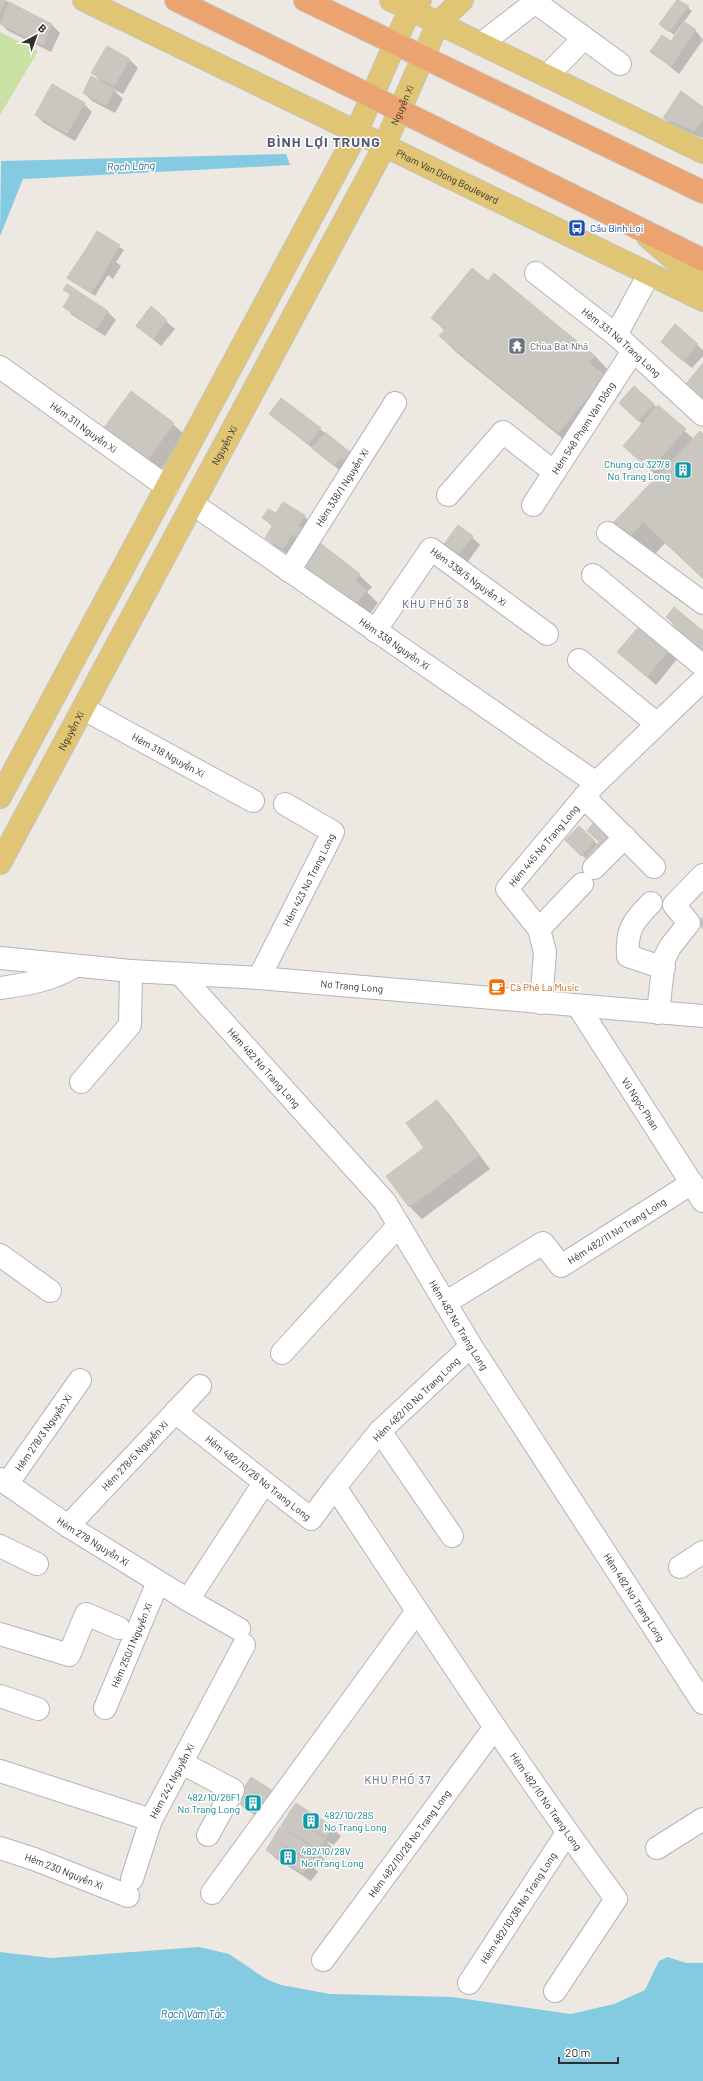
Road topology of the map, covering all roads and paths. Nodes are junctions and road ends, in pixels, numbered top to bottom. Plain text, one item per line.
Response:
1 (84, 0) edge
2 (176, 0) edge
3 (305, 0) edge
4 (462, 0) edge
5 (537, 1) edge
6 (408, 2) edge
7 (438, 23) junction
8 (584, 38) junction
9 (395, 44) junction
10 (481, 44) junction
11 (422, 57) junction
12 (620, 64) dead end
13 (547, 76) junction
14 (372, 96) junction
15 (399, 109) junction
16 (356, 132) junction
17 (383, 146) junction
18 (703, 152) edge
19 (703, 192) edge
20 (638, 228) junction
21 (703, 260) edge
22 (536, 273) dead end
23 (649, 274) junction
24 (703, 281) edge
25 (703, 300) edge
26 (616, 335) junction
27 (633, 351) junction
28 (0, 366) edge
29 (395, 403) dead end
30 (703, 415) edge
31 (554, 472) junction
32 (168, 487) junction
33 (448, 495) dead end
34 (193, 504) junction
35 (533, 504) dead end
36 (608, 533) dead end
37 (289, 571) junction
38 (592, 575) dead end
39 (703, 603) edge
40 (375, 631) junction
41 (547, 634) dead end
42 (579, 660) dead end
43 (703, 666) edge
44 (703, 680) edge
45 (84, 709) junction
46 (657, 724) junction
47 (590, 790) junction
48 (0, 796) edge
49 (253, 800) dead end
50 (285, 804) dead end
51 (625, 837) junction
52 (0, 863) edge
53 (654, 867) dead end
54 (703, 875) edge
55 (651, 903) dead end
56 (539, 929) junction
57 (0, 958) edge
58 (75, 966) junction
59 (664, 968) junction
60 (131, 971) junction
61 (180, 974) junction
62 (259, 978) junction
63 (0, 988) edge
64 (541, 1003) junction
65 (578, 1006) junction
66 (658, 1013) junction
67 (703, 1016) edge
68 (81, 1082) dead end
69 (697, 1192) edge
70 (399, 1226) junction
71 (0, 1255) edge
72 (50, 1291) dead end
73 (445, 1302) junction
74 (471, 1346) junction
75 (282, 1353) dead end
76 (80, 1380) dead end
77 (200, 1386) dead end
78 (175, 1412) junction
79 (380, 1431) junction
80 (4, 1482) edge
81 (264, 1483) junction
82 (334, 1487) junction
83 (68, 1526) junction
84 (452, 1536) dead end
85 (0, 1546) edge
86 (703, 1552) edge
87 (36, 1564) dead end
88 (680, 1567) dead end
89 (158, 1582) junction
90 (188, 1600) junction
91 (417, 1611) junction
92 (119, 1628) dead end
93 (0, 1634) edge
94 (242, 1637) joint
95 (0, 1696) edge
96 (703, 1703) edge
97 (104, 1708) dead end
98 (38, 1709) dead end
99 (495, 1727) junction
100 (182, 1763) junction
101 (0, 1771) edge
102 (703, 1818) edge
103 (151, 1820) junction
104 (567, 1833) junction
105 (208, 1835) dead end
106 (0, 1848) edge
107 (657, 1848) dead end
108 (212, 1893) dead end
109 (323, 1960) dead end
110 (469, 1983) dead end
111 (555, 1990) dead end

1 - 16 main road, Pham Van Dong Boulevard
2 - 14 highway
3 - 9 highway
4 - 7 main road
5 - 8 street
5 - 10 street
6 - 7 main road
6 - 9 main road
7 - 10 main road
7 - 11 main road, Nguyễn Xí
8 - 12 street
8 - 13 street
9 - 11 highway
9 - 14 main road
10 - 13 main road
11 - 15 main road, Nguyễn Xí
11 - 19 highway
13 - 18 main road
14 - 15 highway
14 - 16 main road
15 - 17 main road, Nguyễn Xí
15 - 20 highway
16 - 17 main road, Pham Van Dong Boulevard
16 - 32 main road
17 - 23 main road, Pham Van Dong Boulevard
17 - 34 main road, Nguyễn Xí
20 - 21 highway
20 - 24 main road
22 - 26 street, Hẻm 331 Nơ Trang Long
23 - 25 main road, Pham Van Dong Boulevard
23 - 26 street
26 - 27 street, Hẻm 331 Nơ Trang Long
27 - 30 street, Hẻm 331 Nơ Trang Long
27 - 31 street, Hẻm 548 Phạm Văn Đồng
28 - 32 street, Hẻm 311 Nguyễn Xí
29 - 37 street, Hẻm 338/1 Nguyễn Xí
31 - 33 street
31 - 35 street, Hẻm 548 Phạm Văn Đồng
32 - 48 main road
34 - 37 street, Hẻm 338 Nguyễn Xí
34 - 45 main road, Nguyễn Xí
36 - 39 street
37 - 40 street, Hẻm 338 Nguyễn Xí
38 - 43 street
40 - 41 street, Hẻm 338/5 Nguyễn Xí
40 - 47 street, Hẻm 338 Nguyễn Xí
42 - 46 street
44 - 46 street, Hẻm 445 Nơ Trang Long
45 - 49 street, Hẻm 318 Nguyễn Xí
45 - 52 main road, Nguyễn Xí
46 - 47 street, Hẻm 445 Nơ Trang Long
47 - 51 street, Hẻm 445 Nơ Trang Long
47 - 56 street, Hẻm 445 Nơ Trang Long
50 - 62 street, Hẻm 423 Nơ Trang Long
51 - 53 street, Hẻm 445 Nơ Trang Long
51 - 56 street
54 - 59 street
55 - 59 street
56 - 64 street, Hẻm 445 Nơ Trang Long
57 - 58 street, Nơ Trang Long
58 - 60 street, Nơ Trang Long
58 - 63 street
59 - 66 street
60 - 61 street, Nơ Trang Long
60 - 68 street
61 - 62 street, Nơ Trang Long
61 - 70 street, Hẻm 482 Nơ Trang Long
62 - 64 street, Nơ Trang Long
64 - 65 street, Nơ Trang Long
65 - 66 street, Nơ Trang Long
65 - 69 street, Vũ Ngọc Phan
66 - 67 street, Nơ Trang Long
69 - 73 street, Hẻm 482/11 Nơ Trang Long
70 - 73 street, Hẻm 482 Nơ Trang Long
70 - 75 street
71 - 72 street
73 - 74 street, Hẻm 482 Nơ Trang Long
74 - 79 street, Hẻm 482/10 Nơ Trang Long
74 - 96 street, Hẻm 482 Nơ Trang Long
76 - 80 street, Hẻm 278/3 Nguyễn Xí
77 - 78 street, Hẻm 278/5 Nguyễn Xí
78 - 81 street, Hẻm 482/10/26 Nơ Trang Long
78 - 83 street, Hẻm 278/5 Nguyễn Xí
79 - 82 street, Hẻm 482/10 Nơ Trang Long
79 - 84 street
80 - 83 street, Hẻm 278 Nguyễn Xí
81 - 82 street, Hẻm 482/10/26 Nơ Trang Long
81 - 90 street
82 - 91 street, Hẻm 482/10 Nơ Trang Long
83 - 89 street, Hẻm 278 Nguyễn Xí
85 - 87 street
86 - 88 street
89 - 90 street, Hẻm 278 Nguyễn Xí
89 - 97 street, Hẻm 250/1 Nguyễn Xí
90 - 94 street, Hẻm 278 Nguyễn Xí
91 - 99 street, Hẻm 482/10 Nơ Trang Long
91 - 108 street
92 - 93 street, Hẻm 250/1 Nguyễn Xí
94 - 100 street, Hẻm 242 Nguyễn Xí
95 - 98 street
99 - 104 street, Hẻm 482/10 Nơ Trang Long
99 - 109 street, Hẻm 482/10/28 Nơ Trang Long
100 - 103 street, Hẻm 242 Nguyễn Xí
100 - 105 street
101 - 103 street, Hẻm 242 Nguyễn Xí
102 - 107 street
103 - 106 street, Hẻm 230 Nguyễn Xí
104 - 110 street, Hẻm 482/10/36 Nơ Trang Long
104 - 111 street, Hẻm 482/10 Nơ Trang Long

